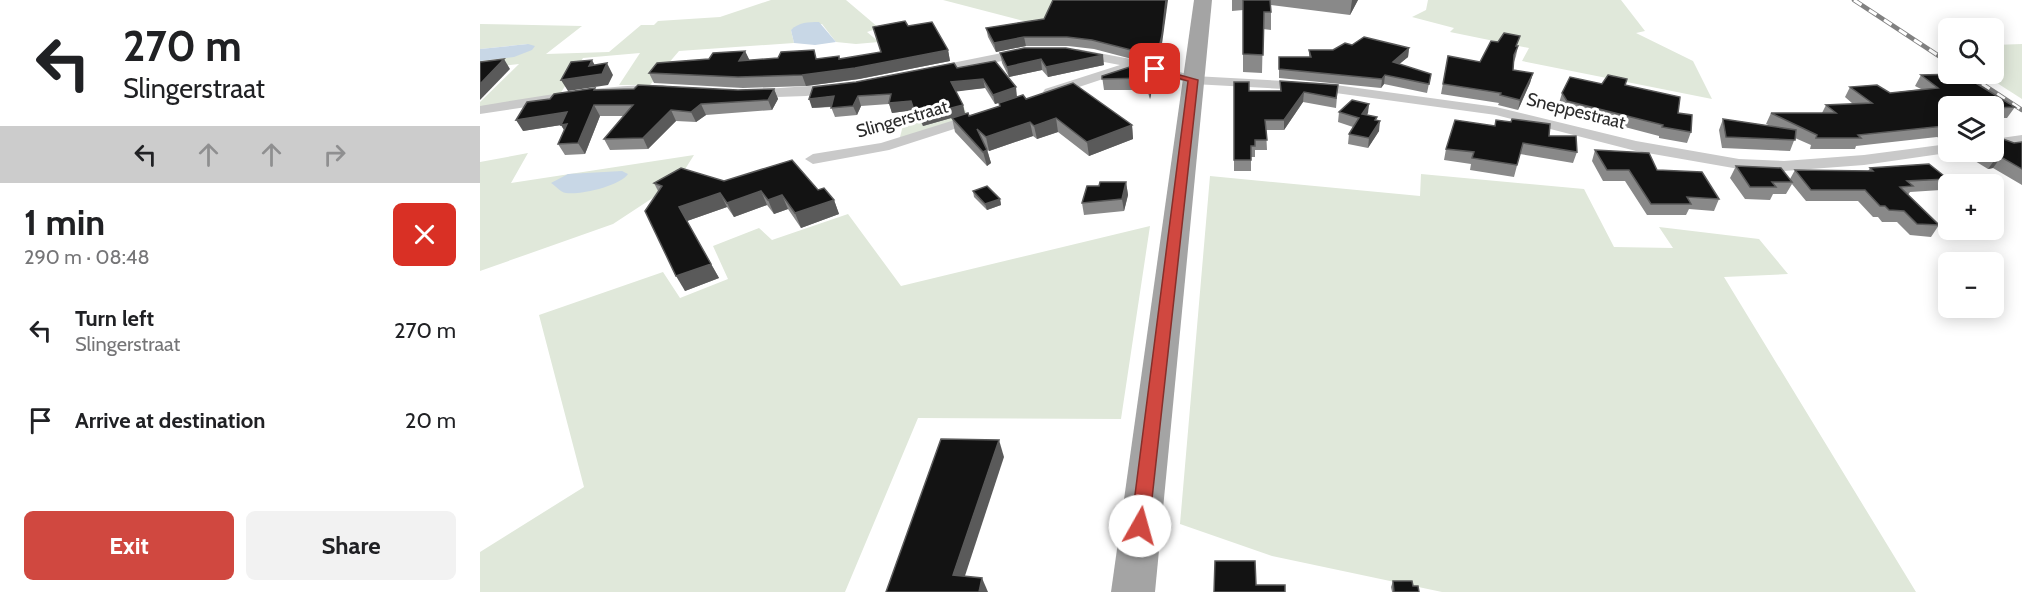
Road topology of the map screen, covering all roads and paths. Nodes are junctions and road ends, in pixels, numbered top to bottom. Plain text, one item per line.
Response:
1 (1203, 0) edge
2 (1046, 51) edge
3 (1068, 52) edge
4 (1136, 64) junction
5 (915, 74) edge
6 (1193, 80) junction
7 (848, 86) edge
8 (672, 89) edge
9 (732, 93) edge
10 (1038, 96) edge
11 (480, 110) edge
12 (988, 113) edge
13 (2022, 140) edge
14 (2004, 142) edge
15 (1938, 150) edge
16 (813, 159) dead end
17 (1133, 592) edge

1 - 6 main road
2 - 5 street, Slingerstraat
3 - 4 street
4 - 6 street
4 - 10 street
6 - 15 street, Sneppestraat
6 - 17 main road
7 - 9 street
8 - 11 street
12 - 16 street, Slingerstraat
13 - 14 street

